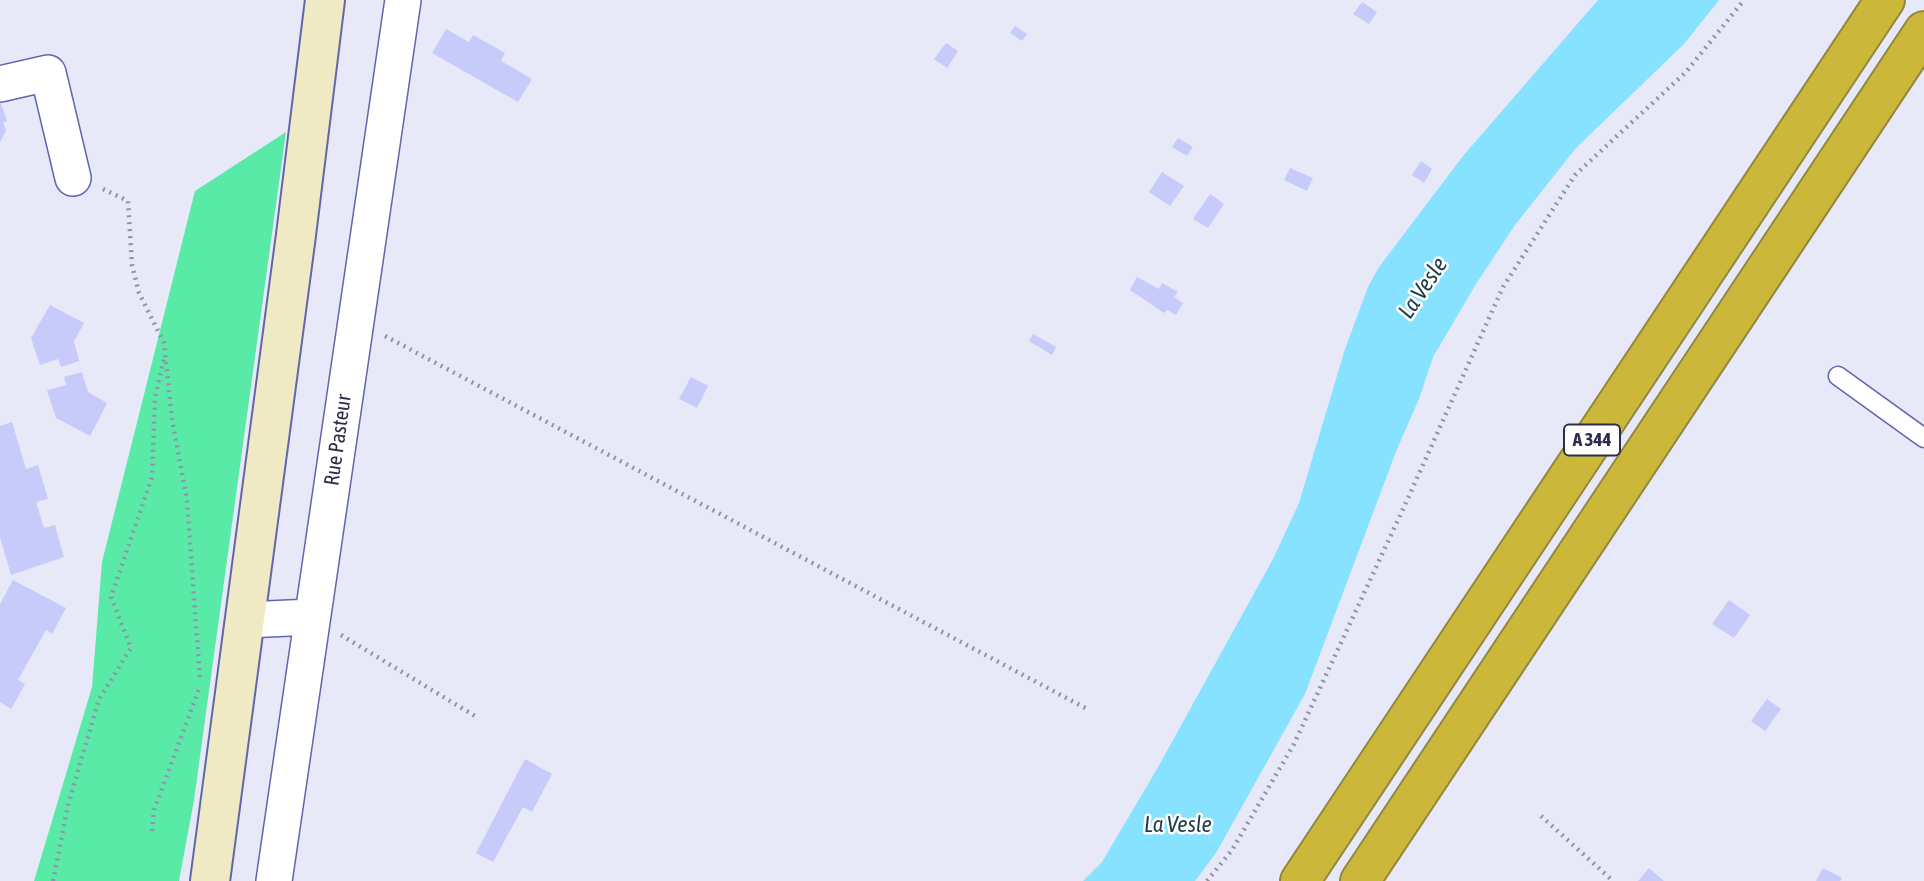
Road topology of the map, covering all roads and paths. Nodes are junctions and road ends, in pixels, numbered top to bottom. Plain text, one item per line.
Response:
1 (325, 0) edge
2 (403, 0) edge
3 (1744, 0) edge
4 (1885, 0) edge
5 (1924, 31) edge
6 (0, 84) edge
7 (73, 178) joint
8 (356, 320) junction
9 (165, 354) junction
10 (1838, 376) dead end
11 (1924, 438) edge
12 (312, 617) junction
13 (245, 620) junction
14 (1089, 710) dead end
15 (475, 716) dead end
16 (1541, 816) dead end
17 (152, 831) dead end
18 (53, 881) edge
19 (210, 881) edge
20 (274, 881) edge
21 (1207, 881) edge
22 (1300, 881) edge
23 (1360, 881) edge
24 (1613, 881) edge

1 - 13 street
2 - 8 street, Rue Pasteur
3 - 21 path
4 - 22 highway, A 344
5 - 23 highway, A 344
6 - 7 street
7 - 9 path
8 - 12 street, Rue Pasteur
8 - 14 path
9 - 17 path
9 - 18 path
10 - 11 lane
12 - 13 street
12 - 15 path
12 - 20 street, Rue Pasteur
13 - 19 street
16 - 24 path

